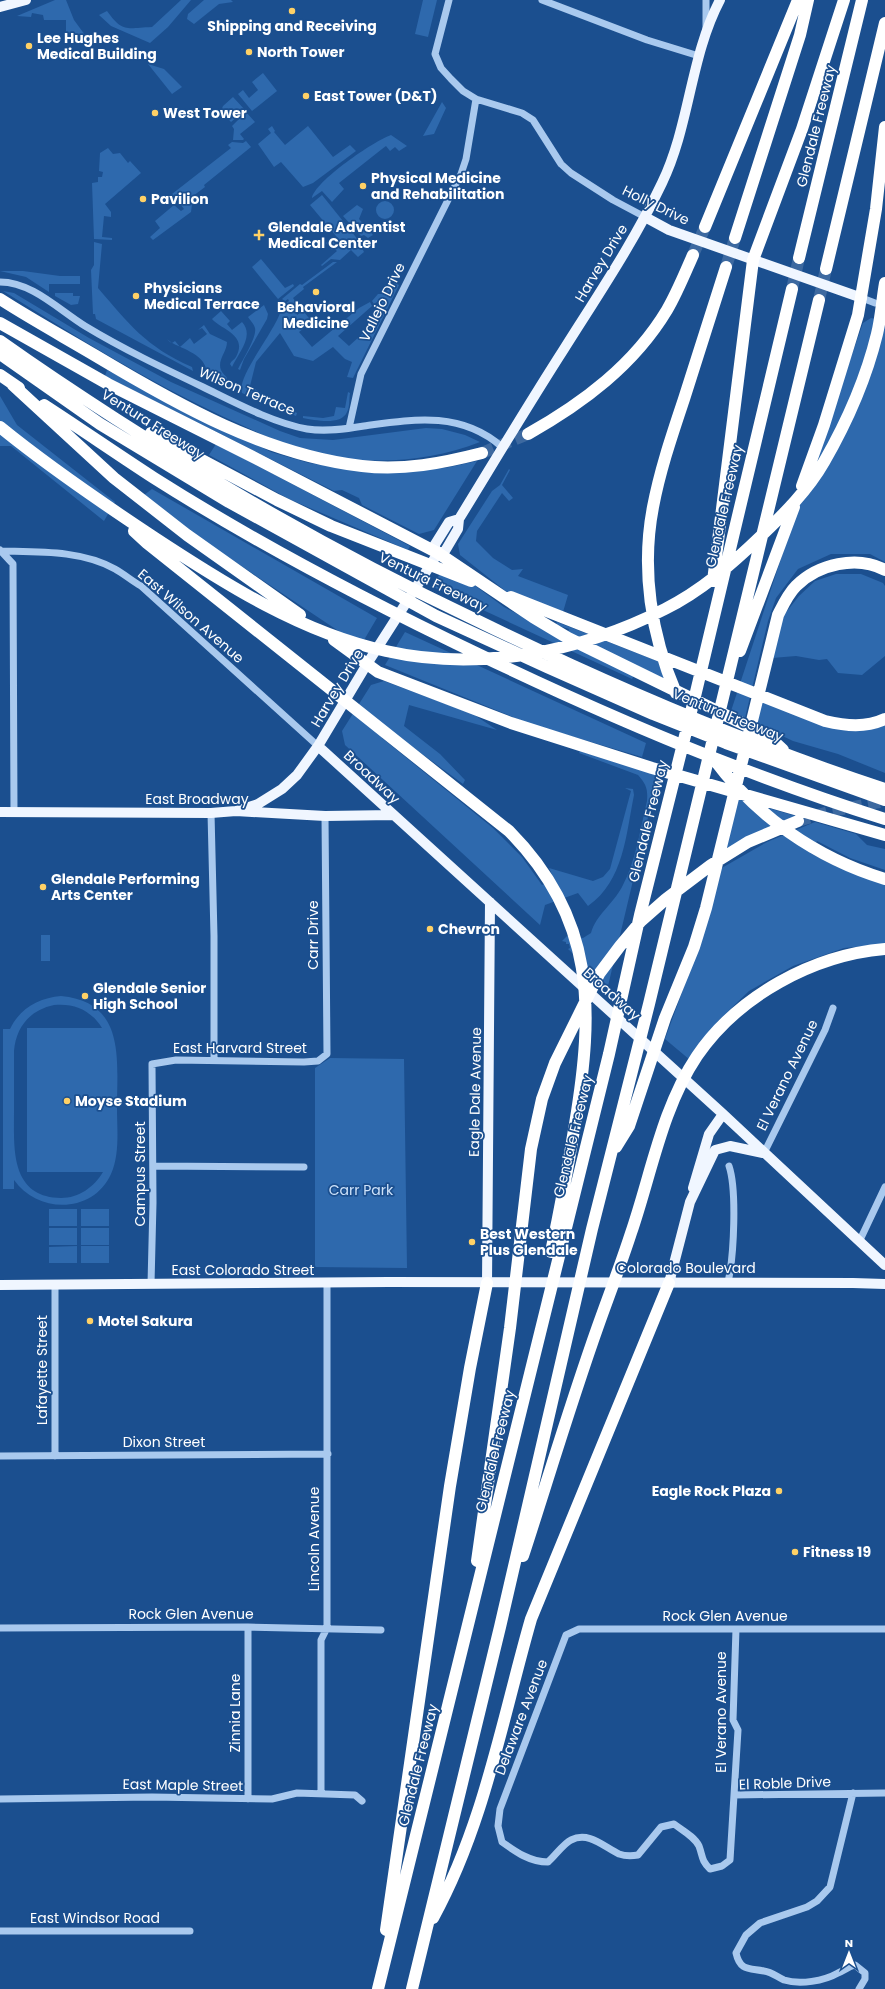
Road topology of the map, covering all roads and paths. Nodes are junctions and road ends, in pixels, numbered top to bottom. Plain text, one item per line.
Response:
1 (26, 0) edge
2 (449, 0) edge
3 (542, 0) edge
4 (706, 0) edge
5 (720, 0) edge
6 (798, 0) edge
7 (808, 0) edge
8 (862, 0) edge
9 (843, 5) edge
10 (0, 7) edge
11 (885, 25) edge
12 (706, 30) junction
13 (699, 56) junction
14 (476, 99) junction
15 (885, 127) edge
16 (645, 217) junction
17 (705, 227) tunnel mouth
18 (735, 238) tunnel mouth
19 (693, 255) tunnel mouth
20 (799, 258) tunnel mouth
21 (753, 260) junction
22 (726, 267) tunnel mouth
23 (826, 269) tunnel mouth
24 (0, 282) edge
25 (885, 283) edge
26 (792, 289) tunnel mouth
27 (0, 298) edge
28 (862, 298) junction
29 (819, 300) tunnel mouth
30 (875, 303) dead end
31 (0, 323) edge
32 (0, 341) edge
33 (5, 351) edge
34 (8, 365) edge
35 (0, 375) edge
36 (13, 385) junction
37 (71, 390) junction
38 (0, 427) edge
39 (349, 428) junction
40 (528, 434) tunnel mouth
41 (502, 448) junction
42 (482, 453) tunnel mouth
43 (150, 540) junction
44 (0, 551) edge
45 (438, 553) junction
46 (885, 570) edge
47 (380, 590) junction
48 (434, 623) junction
49 (367, 664) junction
50 (696, 692) junction
51 (722, 698) junction
52 (885, 719) edge
53 (654, 723) junction
54 (318, 746) junction
55 (765, 756) junction
56 (884, 788) edge
57 (885, 800) edge
58 (885, 807) edge
59 (236, 811) junction
60 (0, 812) edge
61 (14, 812) junction
62 (211, 813) junction
63 (394, 815) junction
64 (326, 816) junction
65 (885, 818) edge
66 (798, 821) tunnel mouth
67 (885, 835) edge
68 (885, 879) edge
69 (490, 902) junction
70 (885, 949) edge
71 (833, 1008) dead end
72 (327, 1054) joint
73 (214, 1060) junction
74 (152, 1064) joint
75 (723, 1114) junction
76 (764, 1153) junction
77 (611, 1155) junction
78 (153, 1166) junction
79 (729, 1166) dead end
80 (304, 1167) dead end
81 (885, 1187) edge
82 (690, 1202) junction
83 (561, 1228) junction
84 (860, 1240) junction
85 (885, 1265) edge
86 (728, 1282) junction
87 (327, 1283) junction
88 (487, 1283) junction
89 (669, 1283) junction
90 (151, 1284) junction
91 (885, 1284) edge
92 (0, 1285) edge
93 (56, 1285) junction
94 (328, 1454) junction
95 (0, 1456) edge
96 (55, 1456) junction
97 (469, 1617) junction
98 (248, 1627) junction
99 (500, 1627) junction
100 (0, 1628) edge
101 (327, 1628) junction
102 (736, 1629) junction
103 (885, 1629) edge
104 (381, 1630) dead end
105 (566, 1635) joint
106 (321, 1793) junction
107 (853, 1793) junction
108 (885, 1793) edge
109 (734, 1795) junction
110 (0, 1799) edge
111 (248, 1799) junction
112 (362, 1801) dead end
113 (500, 1809) joint
114 (0, 1931) edge
115 (190, 1931) dead end
116 (425, 1934) junction
117 (379, 1985) edge
118 (412, 1989) edge
119 (859, 1989) edge

1 - 10 main road
2 - 14 street, Holly Drive
3 - 13 street
4 - 12 street
5 - 12 main road, Harvey Drive
6 - 17 highway
7 - 18 highway
8 - 20 highway, Glendale Freeway
9 - 21 highway
11 - 23 highway
12 - 13 main road, Harvey Drive
13 - 16 main road, Harvey Drive
14 - 16 street, Holly Drive
14 - 39 street, Vallejo Drive
15 - 28 highway
16 - 21 main road, Holly Drive
16 - 41 main road, Harvey Drive
19 - 40 highway
21 - 28 main road, Holly Drive
21 - 50 highway
22 - 68 highway
24 - 39 street, Wilson Terrace
25 - 43 highway
26 - 50 highway, Glendale Freeway
27 - 42 highway
28 - 30 street, Holly Drive
28 - 51 highway
29 - 51 highway
31 - 45 highway
32 - 33 highway, Ventura Freeway
33 - 34 highway
33 - 37 highway, Ventura Freeway
34 - 47 highway
35 - 36 highway, Ventura Freeway
36 - 47 highway, Ventura Freeway
36 - 49 highway
37 - 47 highway, Ventura Freeway
37 - 52 highway
38 - 43 highway
39 - 41 street, Wilson Terrace
41 - 45 main road, Harvey Drive
43 - 83 highway
44 - 54 street, East Wilson Avenue
44 - 61 street
45 - 49 main road, Harvey Drive
45 - 55 highway
46 - 77 highway
47 - 48 highway, Ventura Freeway
47 - 48 highway
47 - 55 highway, Ventura Freeway
48 - 53 highway
48 - 53 highway, Ventura Freeway
49 - 54 main road, Harvey Drive
49 - 67 highway
50 - 83 highway, Glendale Freeway
51 - 77 highway
53 - 55 highway, Ventura Freeway
53 - 55 highway
54 - 59 main road, Harvey Drive
54 - 63 main road, Broadway
55 - 56 highway, Ventura Freeway
55 - 57 highway
55 - 58 highway
55 - 65 highway, Ventura Freeway
59 - 62 main road, East Broadway
59 - 64 main road, East Broadway
60 - 61 main road, East Broadway
61 - 62 main road, East Broadway
62 - 73 street
63 - 64 main road, East Broadway
63 - 69 main road, Broadway
64 - 72 street, Carr Drive
66 - 97 highway
69 - 75 main road, Broadway
69 - 88 main road, Eagle Dale Avenue
70 - 99 highway
71 - 76 street, El Verano Avenue
72 - 73 street, East Harvard Street
73 - 74 street, East Harvard Street
74 - 78 street, Campus Street
75 - 76 main road, Broadway
75 - 82 main road
76 - 82 main road
76 - 84 main road, Broadway
77 - 99 highway
78 - 80 street
78 - 90 street, Campus Street
79 - 86 street
81 - 84 street
82 - 89 main road
83 - 97 highway, Glendale Freeway
84 - 85 main road, Broadway
86 - 89 main road, Colorado Boulevard
86 - 91 main road, Colorado Boulevard
87 - 88 main road, East Colorado Street
87 - 90 main road, East Colorado Street
87 - 94 street, Lincoln Avenue
88 - 89 main road, Colorado Boulevard
88 - 117 highway
89 - 116 highway
90 - 93 main road, East Colorado Street
92 - 93 main road, East Colorado Street
93 - 96 street, Lafayette Street
94 - 96 street, Dixon Street
94 - 101 street, Lincoln Avenue
95 - 96 street, Dixon Street
97 - 117 highway, Glendale Freeway
98 - 100 street, Rock Glen Avenue
98 - 101 street, Rock Glen Avenue
98 - 111 street, Zinnia Lane
99 - 116 highway
101 - 104 street, Rock Glen Avenue
101 - 106 street, Lincoln Avenue
102 - 103 street, Rock Glen Avenue
102 - 105 street, Rock Glen Avenue
102 - 109 street, El Verano Avenue
105 - 113 street, Delaware Avenue
106 - 111 street, East Maple Street
106 - 112 street, East Maple Street
107 - 108 street, El Roble Drive
107 - 109 street, El Roble Drive
107 - 119 street
109 - 113 street, El Roble Drive
110 - 111 street, East Maple Street
114 - 115 street, East Windsor Road
116 - 118 highway

